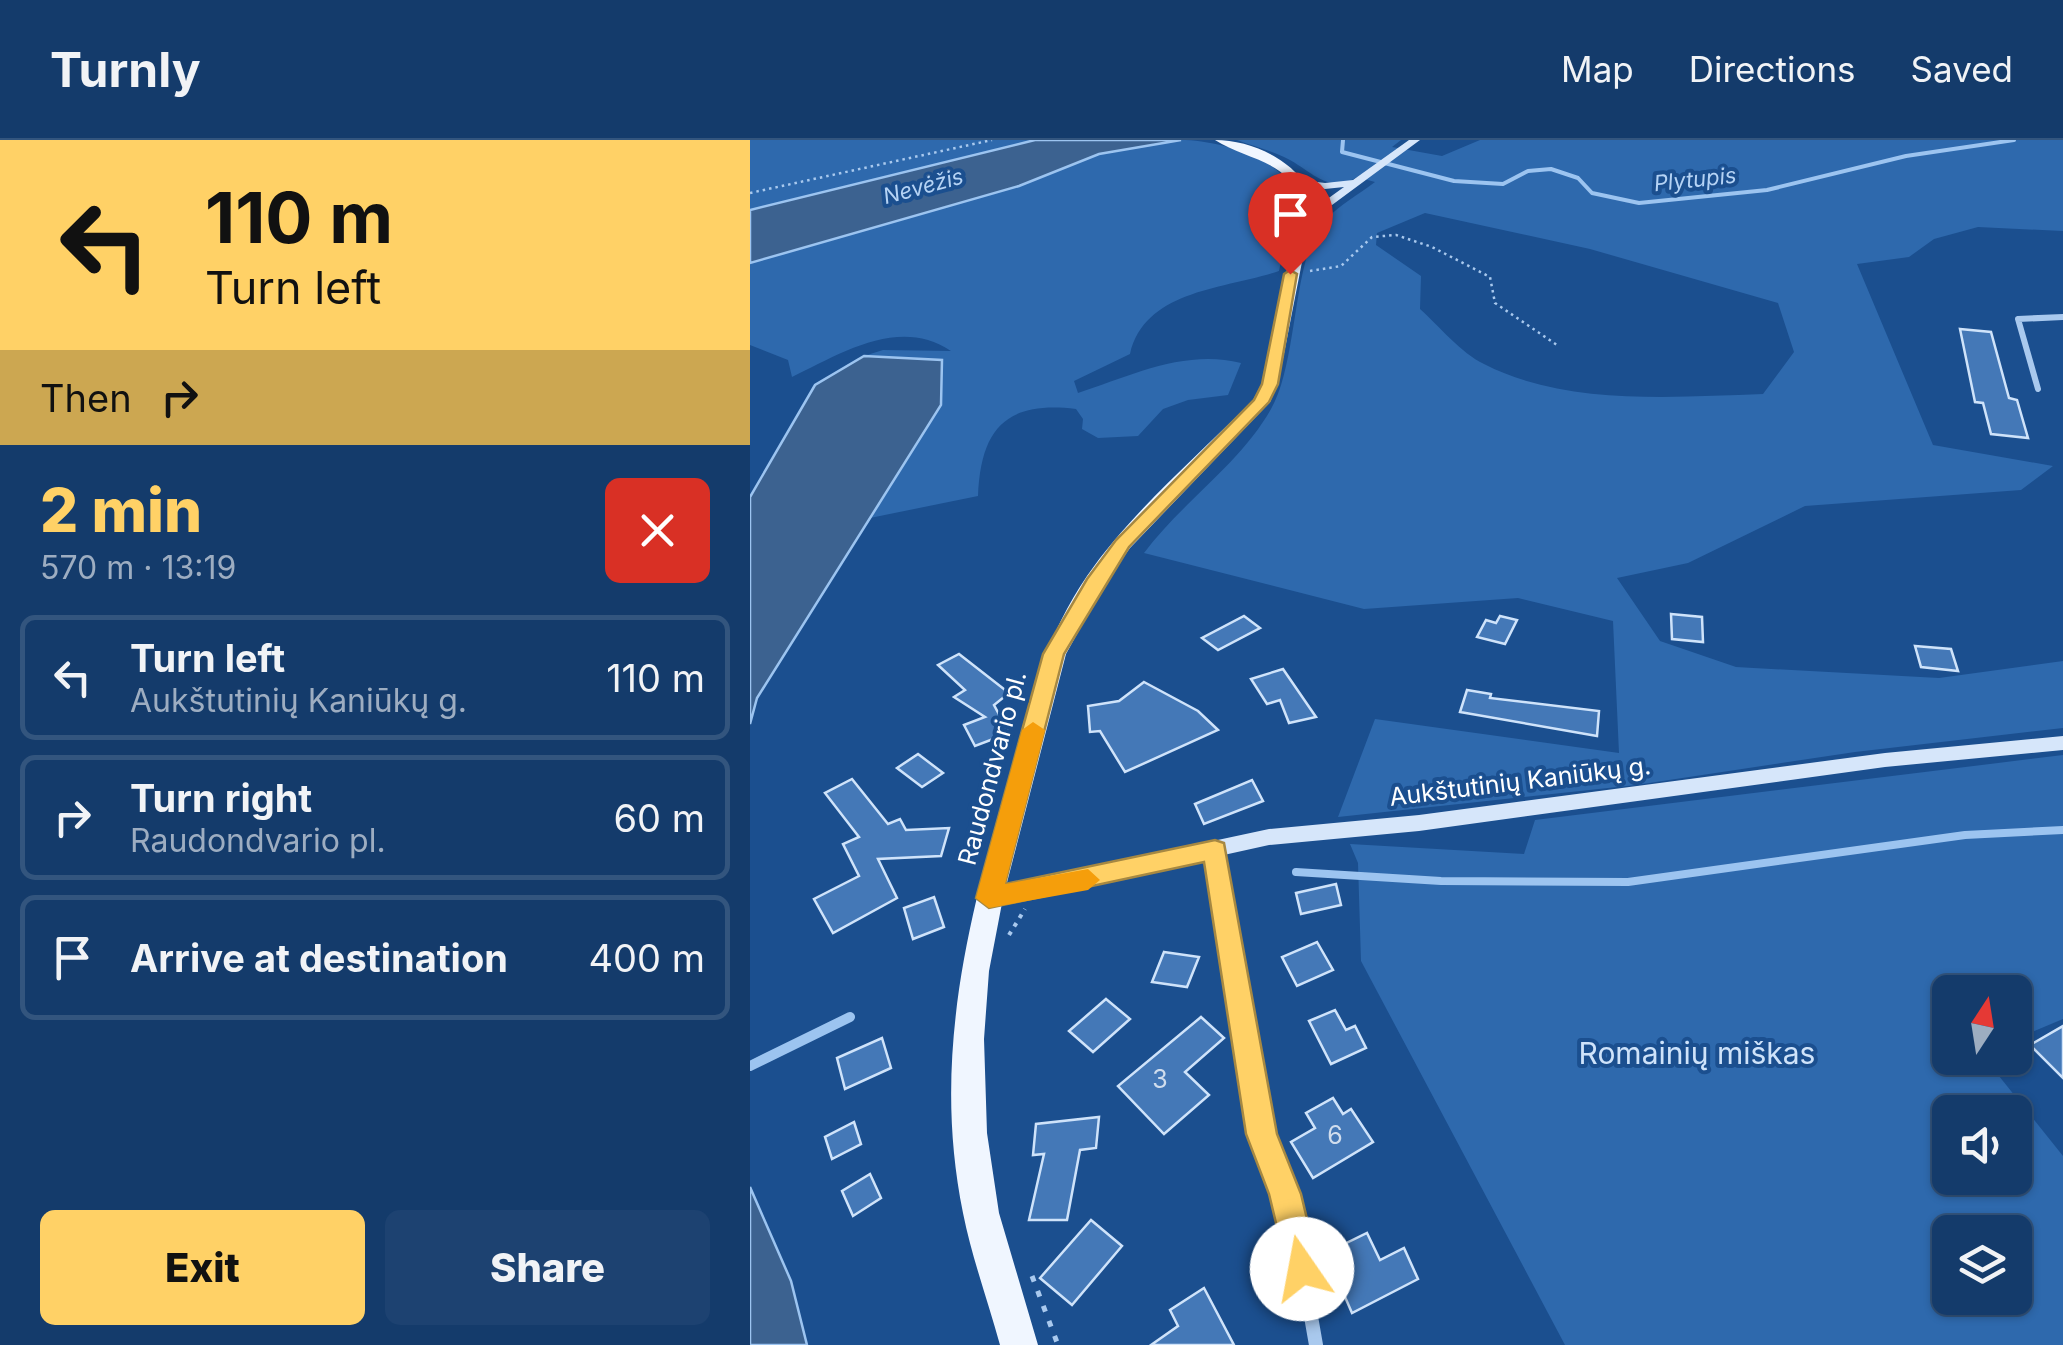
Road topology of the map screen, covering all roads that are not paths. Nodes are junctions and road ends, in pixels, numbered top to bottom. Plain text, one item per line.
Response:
1 (1221, 140) edge
2 (1415, 140) edge
3 (1357, 183) junction
4 (1302, 187) junction
5 (1347, 191) junction
6 (1305, 220) junction
7 (2063, 317) edge
8 (2038, 390) dead end
9 (2063, 743) edge
10 (1215, 850) junction
11 (989, 898) junction
12 (1020, 1345) edge
13 (1316, 1345) edge

1 - 4 main road
2 - 3 street
3 - 4 street
3 - 5 street
4 - 5 street
4 - 6 main road, Raudondvario pl.
5 - 6 street
6 - 11 main road, Raudondvario pl.
7 - 8 street
9 - 10 street, Aukštutinių Kaniūkų g.
10 - 11 street, Aukštutinių Kaniūkų g.
10 - 13 street
11 - 12 main road, Raudondvario pl.

